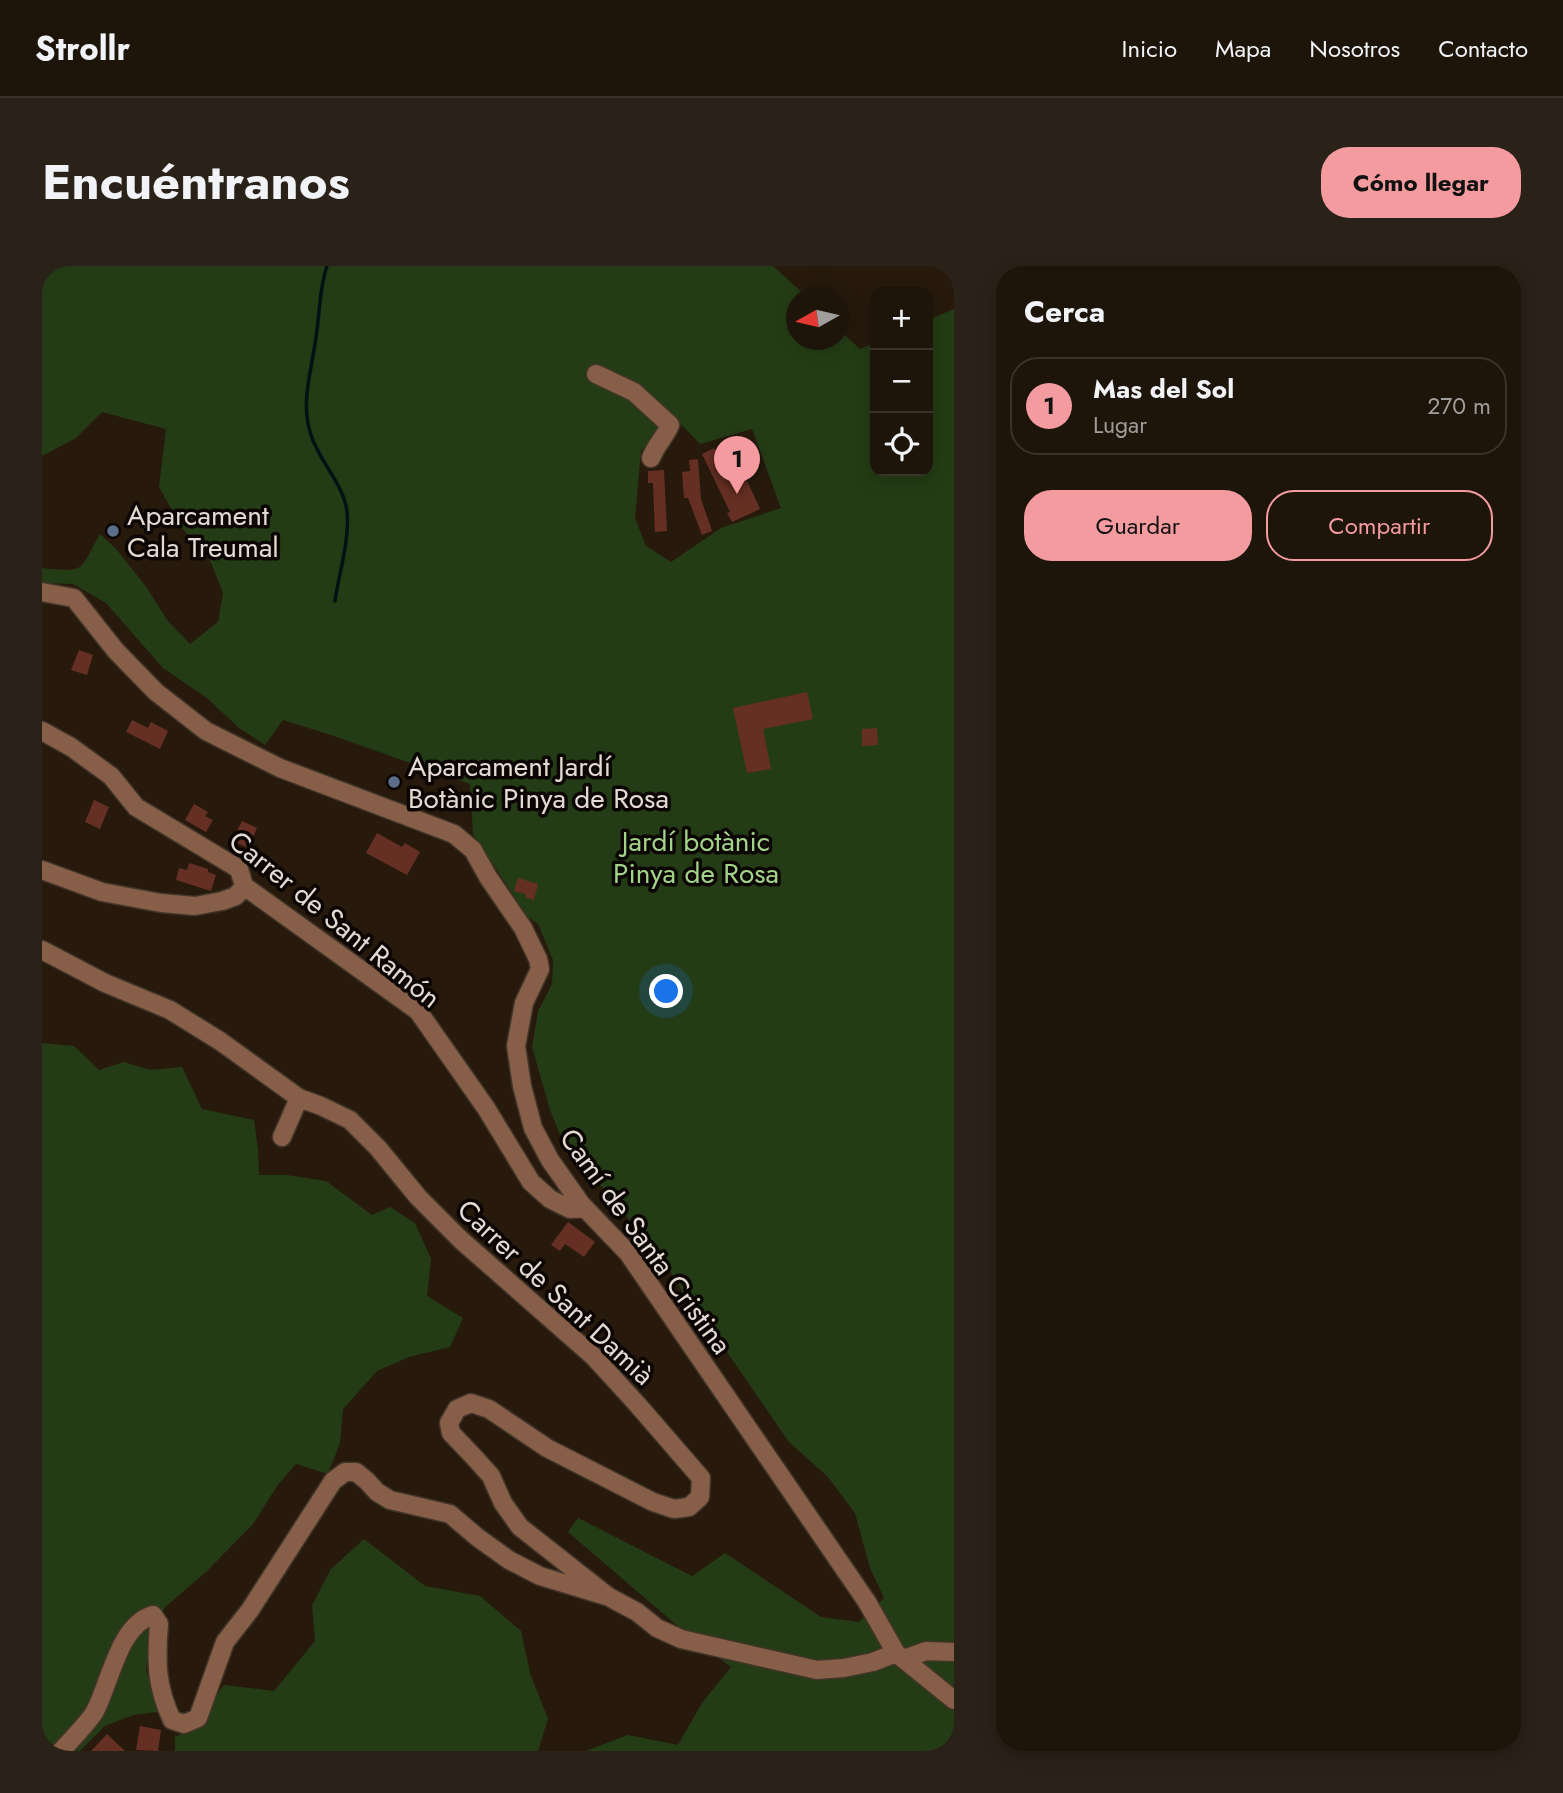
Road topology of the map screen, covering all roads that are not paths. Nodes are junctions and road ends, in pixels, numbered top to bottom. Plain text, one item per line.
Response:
1 (596, 374) dead end
2 (651, 458) dead end
3 (42, 592) edge
4 (42, 731) edge
5 (42, 870) edge
6 (244, 886) junction
7 (42, 950) edge
8 (299, 1098) junction
9 (282, 1137) dead end
10 (585, 1208) junction
11 (609, 1597) junction
12 (954, 1652) edge
13 (900, 1656) junction
14 (954, 1700) edge
15 (61, 1751) edge

1 - 2 street
3 - 10 street, Camí de Santa Cristina
4 - 6 street, Carrer de Sant Ramón
5 - 6 street
6 - 10 street, Carrer de Sant Ramón
7 - 8 street
8 - 9 street
8 - 11 street, Carrer de Sant Damià
10 - 13 street, Camí de Santa Cristina
11 - 13 street
11 - 15 street
12 - 13 street
13 - 14 street, Camí de Santa Cristina

